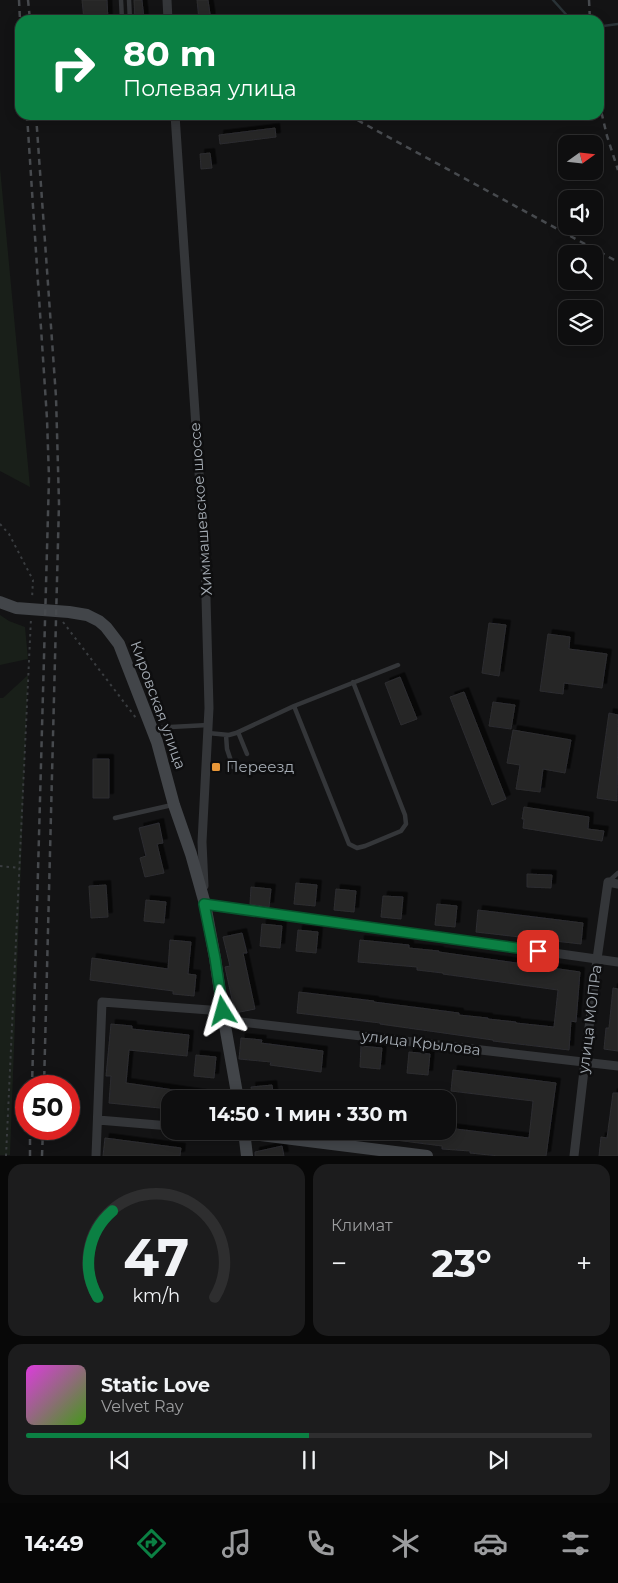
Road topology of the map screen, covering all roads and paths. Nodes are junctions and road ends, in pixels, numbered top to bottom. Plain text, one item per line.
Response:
1 (121, 0) edge
2 (129, 0) edge
3 (167, 0) edge
4 (122, 15) edge
5 (130, 15) edge
6 (168, 15) edge
7 (175, 120) edge
8 (0, 524) edge
9 (0, 602) edge
10 (32, 609) junction
11 (63, 622) dead end
12 (398, 665) dead end
13 (353, 682) junction
14 (294, 706) junction
15 (145, 726) junction
16 (208, 729) junction
17 (238, 732) junction
18 (226, 735) junction
19 (247, 754) dead end
20 (233, 767) dead end
21 (174, 805) junction
22 (115, 818) dead end
23 (0, 866) edge
24 (20, 868) junction
25 (618, 873) edge
26 (608, 882) junction
27 (618, 884) edge
28 (204, 904) junction
29 (597, 959) junction
30 (618, 962) edge
31 (223, 1015) junction
32 (585, 1062) junction
33 (618, 1066) edge
34 (236, 1090) edge
35 (98, 1120) junction
36 (161, 1125) edge
37 (245, 1140) edge
38 (305, 1140) edge
39 (6, 1156) edge
40 (96, 1156) edge
41 (247, 1156) edge
42 (426, 1156) edge
43 (574, 1156) edge

1 - 4 lane
2 - 5 lane
3 - 6 street
7 - 16 street, Химмашевское шоссе
8 - 10 path
9 - 10 main road, Кировская улица
10 - 15 main road, Кировская улица
10 - 24 path
11 - 15 path
12 - 13 lane
13 - 14 lane
13 - 14 lane
14 - 17 lane
15 - 16 lane
15 - 21 main road, Кировская улица
16 - 18 lane
16 - 28 street, Химмашевское шоссе
17 - 18 lane
17 - 19 lane
18 - 20 lane
21 - 22 lane
21 - 28 main road, Кировская улица
23 - 24 path
24 - 39 path
25 - 26 lane
26 - 27 street
26 - 29 street, улица МОПРа
28 - 29 street
28 - 31 main road, Кировская улица
29 - 30 street
29 - 32 street, улица МОПРа
31 - 32 street, улица Крылова
31 - 34 main road, Кировская улица
31 - 35 street, улица Крылова
32 - 33 street, улица Крылова
32 - 43 street, улица МОПРа
35 - 36 street
35 - 40 street
37 - 41 main road
38 - 42 main road

